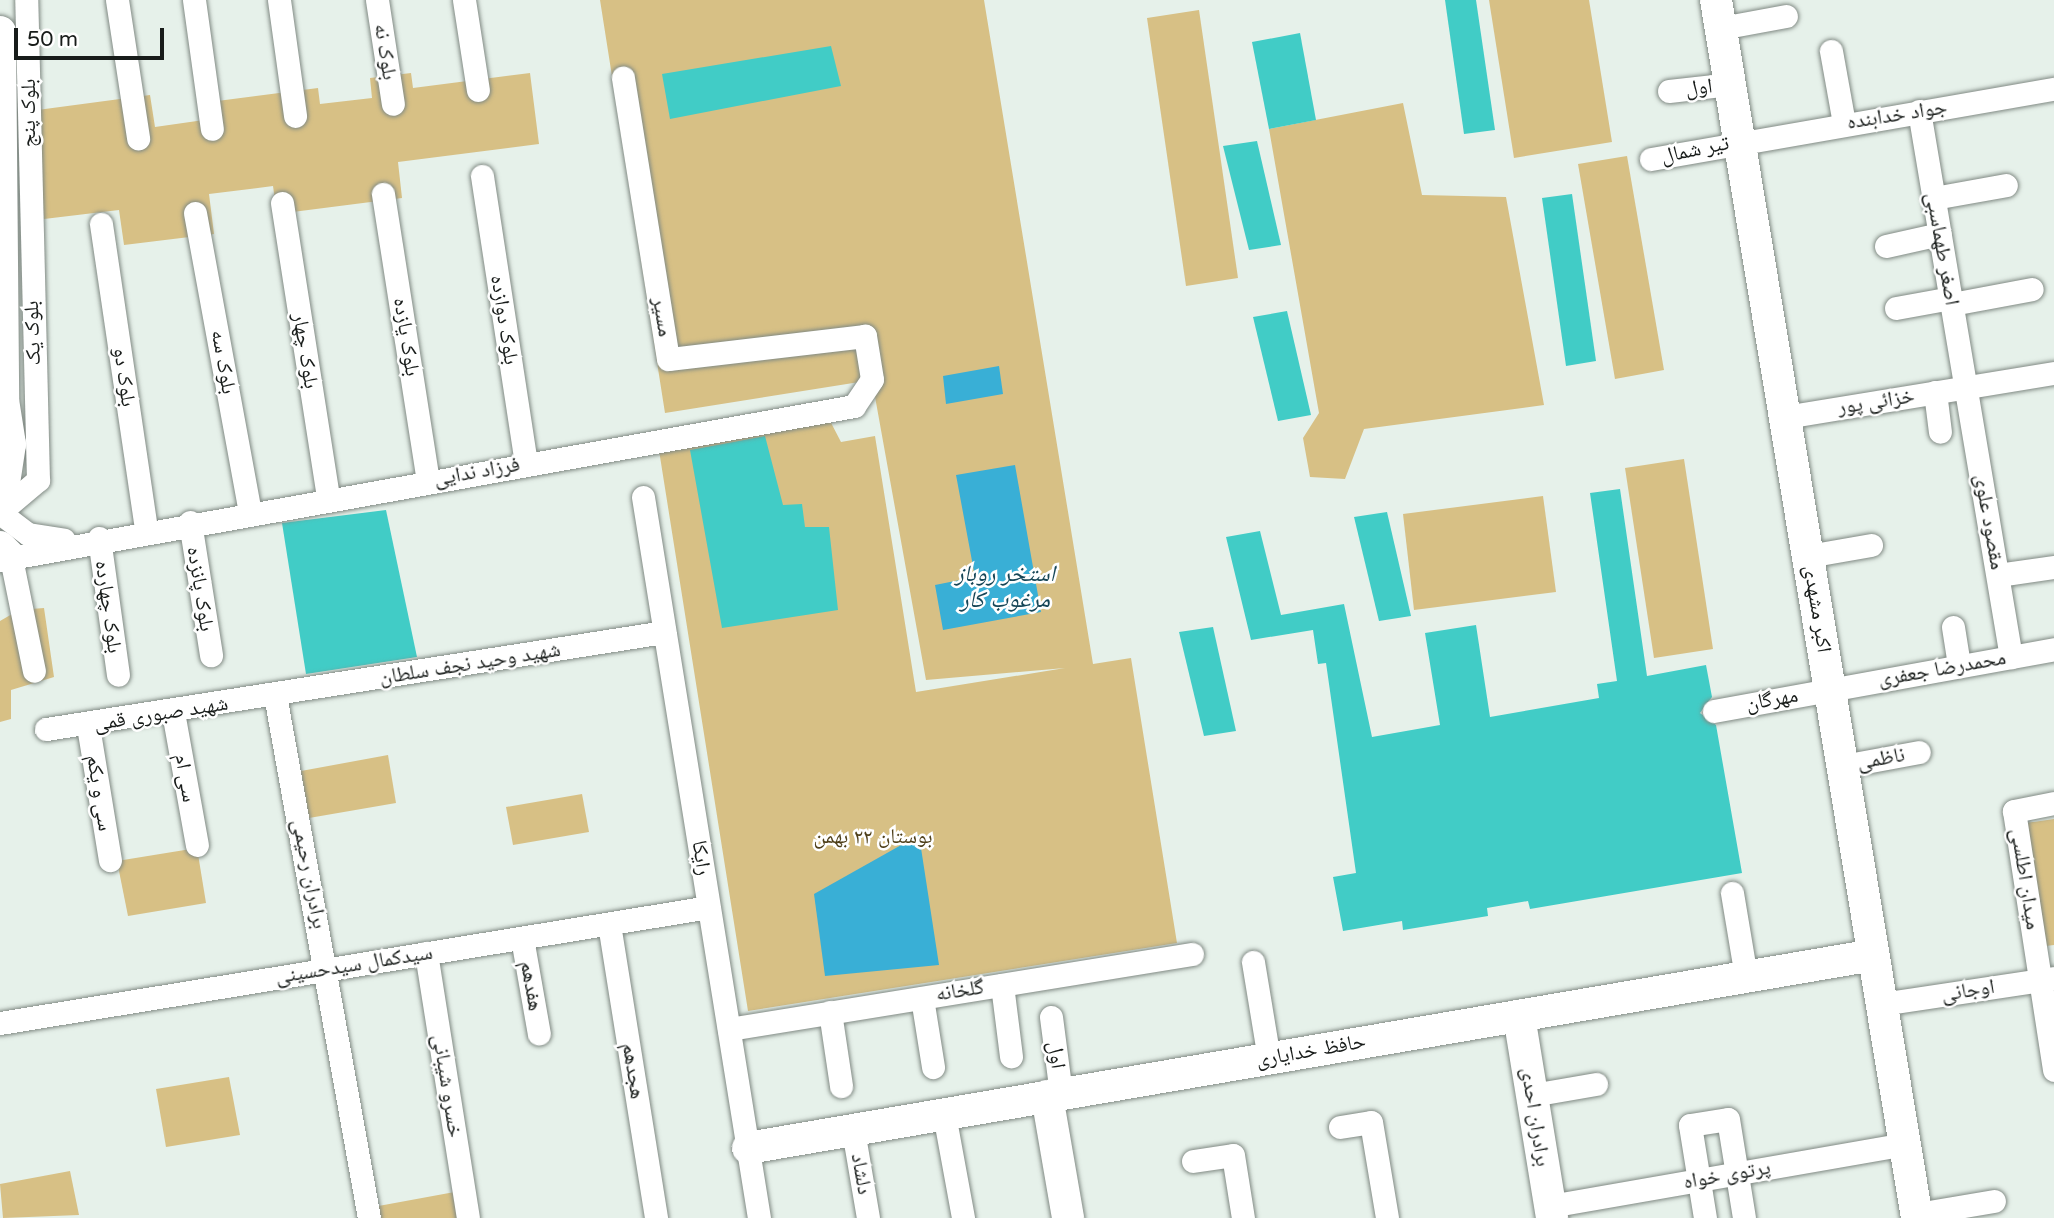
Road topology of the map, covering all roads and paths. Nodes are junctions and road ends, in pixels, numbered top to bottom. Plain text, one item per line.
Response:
1 (26, 0) edge
2 (117, 0) edge
3 (194, 0) edge
4 (279, 0) edge
5 (377, 0) edge
6 (464, 0) edge
7 (1719, 14) edge
8 (1786, 16) dead end
9 (0, 32) edge
10 (1831, 51) dead end
11 (10, 69) edge
12 (623, 78) dead end
13 (1730, 84) junction
14 (2054, 89) edge
15 (478, 90) dead end
16 (1669, 92) dead end
17 (393, 104) dead end
18 (1919, 111) junction
19 (295, 116) dead end
20 (1844, 123) junction
21 (212, 129) dead end
22 (138, 138) dead end
23 (1740, 141) junction
24 (1651, 159) dead end
25 (482, 176) dead end
26 (2006, 186) dead end
27 (16, 188) junction
28 (383, 194) dead end
29 (1934, 198) junction
30 (282, 203) dead end
31 (195, 213) dead end
32 (101, 224) dead end
33 (1940, 234) junction
34 (1886, 246) dead end
35 (2032, 289) dead end
36 (1951, 301) junction
37 (1896, 308) dead end
38 (2054, 373) edge
39 (1966, 387) junction
40 (1935, 392) junction
41 (2, 404) edge
42 (854, 406) joint
43 (1785, 417) junction
44 (1940, 432) dead end
45 (526, 463) junction
46 (428, 481) junction
47 (643, 497) dead end
48 (328, 498) junction
49 (0, 512) edge
50 (250, 512) junction
51 (190, 522) junction
52 (146, 530) junction
53 (99, 538) junction
54 (1871, 545) dead end
55 (4, 555) edge
56 (1808, 556) junction
57 (2054, 567) edge
58 (1997, 575) junction
59 (1953, 627) dead end
60 (664, 632) junction
61 (2054, 649) edge
62 (211, 655) dead end
63 (2011, 657) junction
64 (1959, 666) junction
65 (34, 671) dead end
66 (118, 675) dead end
67 (1830, 689) junction
68 (275, 695) junction
69 (1714, 710) dead end
70 (173, 712) junction
71 (88, 726) junction
72 (46, 729) dead end
73 (1919, 752) dead end
74 (1843, 766) junction
75 (2054, 803) edge
76 (197, 845) dead end
77 (110, 860) dead end
78 (1732, 893) dead end
79 (709, 907) junction
80 (609, 924) junction
81 (522, 938) junction
82 (426, 953) junction
83 (1192, 954) dead end
84 (1874, 955) junction
85 (1253, 962) dead end
86 (327, 970) junction
87 (1746, 977) junction
88 (2047, 979) edge
89 (1002, 985) junction
90 (922, 998) junction
91 (1882, 1004) junction
92 (830, 1012) junction
93 (1519, 1016) junction
94 (1051, 1017) dead end
95 (0, 1023) edge
96 (729, 1029) junction
97 (539, 1034) dead end
98 (1011, 1056) dead end
99 (1269, 1059) junction
100 (933, 1067) dead end
101 (2054, 1070) edge
102 (1596, 1084) dead end
103 (841, 1086) dead end
104 (1054, 1095) junction
105 (1532, 1095) junction
106 (944, 1114) junction
107 (1340, 1126) dead end
108 (853, 1130) junction
109 (1905, 1144) junction
110 (748, 1148) junction
111 (1193, 1161) dead end
112 (1737, 1173) junction
113 (1699, 1180) junction
114 (1994, 1201) dead end
115 (1551, 1212) edge
116 (1917, 1216) edge
117 (369, 1218) edge
118 (468, 1218) edge
119 (656, 1218) edge
120 (759, 1218) edge
121 (868, 1218) edge
122 (963, 1218) edge
123 (1068, 1218) edge
124 (1243, 1218) edge
125 (1387, 1218) edge
126 (1705, 1218) edge
127 (1744, 1218) edge

1 - 11 street, بلوک پنج
2 - 22 street
3 - 21 street
4 - 19 street
5 - 17 street, بلوک نه
6 - 15 street
7 - 8 street
7 - 13 street, اکبر مشهدی
9 - 11 street
10 - 20 street
11 - 27 street
12 - 42 street, مسیر
13 - 16 street, اول
13 - 23 street, اکبر مشهدی
14 - 18 street, جواد خدابنده
18 - 20 street, جواد خدابنده
18 - 29 street, اصغر طهماسبی
20 - 23 street, جواد خدابنده
23 - 24 street, تیر شمال
23 - 43 street, اکبر مشهدی
25 - 45 street, بلوک دوازده
26 - 29 street
27 - 41 street
27 - 49 street, بلوک یک
28 - 46 street, بلوک یازده
29 - 33 street, اصغر طهماسبی
30 - 48 street, بلوک چهار
31 - 50 street, بلوک سه
32 - 52 street, بلوک دو
33 - 34 street
33 - 36 street, اصغر طهماسبی
35 - 36 street
36 - 37 street
36 - 39 street, اصغر طهماسبی
38 - 39 street, خزائی پور
39 - 40 street, خزائی پور
39 - 58 street, مقصود علوی
40 - 43 street, خزائی پور
40 - 44 street
41 - 49 street
42 - 45 street, فرزاد ندایی
43 - 56 street, اکبر مشهدی
45 - 46 street, فرزاد ندایی
46 - 48 street, فرزاد ندایی
47 - 60 street, رایکا
48 - 50 street, فرزاد ندایی
49 - 53 street
50 - 51 street, فرزاد ندایی
51 - 52 street, فرزاد ندایی
51 - 62 street, بلوک پانزده
52 - 53 street, فرزاد ندایی
53 - 55 street
53 - 66 street, بلوک چهارده
54 - 56 street
55 - 65 street
56 - 67 street, اکبر مشهدی
57 - 58 street
58 - 63 street, مقصود علوی
59 - 64 street
60 - 68 street, شهید وحید نجف سلطان
60 - 79 street, رایکا
61 - 63 street, محمدرضا جعفری
63 - 64 street, محمدرضا جعفری
64 - 67 street, محمدرضا جعفری
67 - 69 street, مهرگان
67 - 74 street, اکبر مشهدی
68 - 70 street, شهید صبوری قمی
68 - 86 street, برادران رحیمی
70 - 71 street, شهید صبوری قمی
70 - 76 street, سی ام
71 - 72 street, شهید صبوری قمی
71 - 77 street, سی و یکم
73 - 74 street, ناظمی
74 - 84 street, اکبر مشهدی
75 - 88 street, میدان اطلسی
78 - 87 street
79 - 80 street, سیدکمال سیدحسینی
79 - 96 street, رایکا
80 - 81 street, سیدکمال سیدحسینی
80 - 119 street, هجدهم
81 - 82 street, سیدکمال سیدحسینی
81 - 97 street, هفدهم
82 - 86 street, سیدکمال سیدحسینی
82 - 118 street, خسرو شیبانی
83 - 89 street, گلخانه
84 - 87 street, حافظ خدایاری
84 - 91 street, اکبر مشهدی
85 - 99 street
86 - 95 street, سیدکمال سیدحسینی
86 - 117 street, برادران رحیمی
87 - 93 street, حافظ خدایاری
88 - 91 street, اوجانی
88 - 101 street, میدان اطلسی
89 - 90 street, گلخانه
89 - 98 street
90 - 92 street, گلخانه
90 - 100 street
91 - 109 street, اکبر مشهدی
92 - 96 street, گلخانه
92 - 103 street
93 - 99 street, حافظ خدایاری
93 - 105 street, برادران احدی
94 - 104 street, اول
96 - 110 street, رایکا
99 - 104 street, حافظ خدایاری
102 - 105 street
104 - 106 street, حافظ خدایاری
104 - 123 street
105 - 115 street, برادران احدی
106 - 108 street, حافظ خدایاری
106 - 122 street
107 - 125 street
108 - 110 street, حافظ خدایاری
108 - 121 street, دلشاد
109 - 112 street, پرتوی خواه
109 - 116 street, اکبر مشهدی
110 - 120 street, رایکا
111 - 124 street
112 - 113 street, پرتوی خواه
112 - 113 street
112 - 127 street
113 - 115 street, پرتوی خواه
113 - 126 street
114 - 116 street

